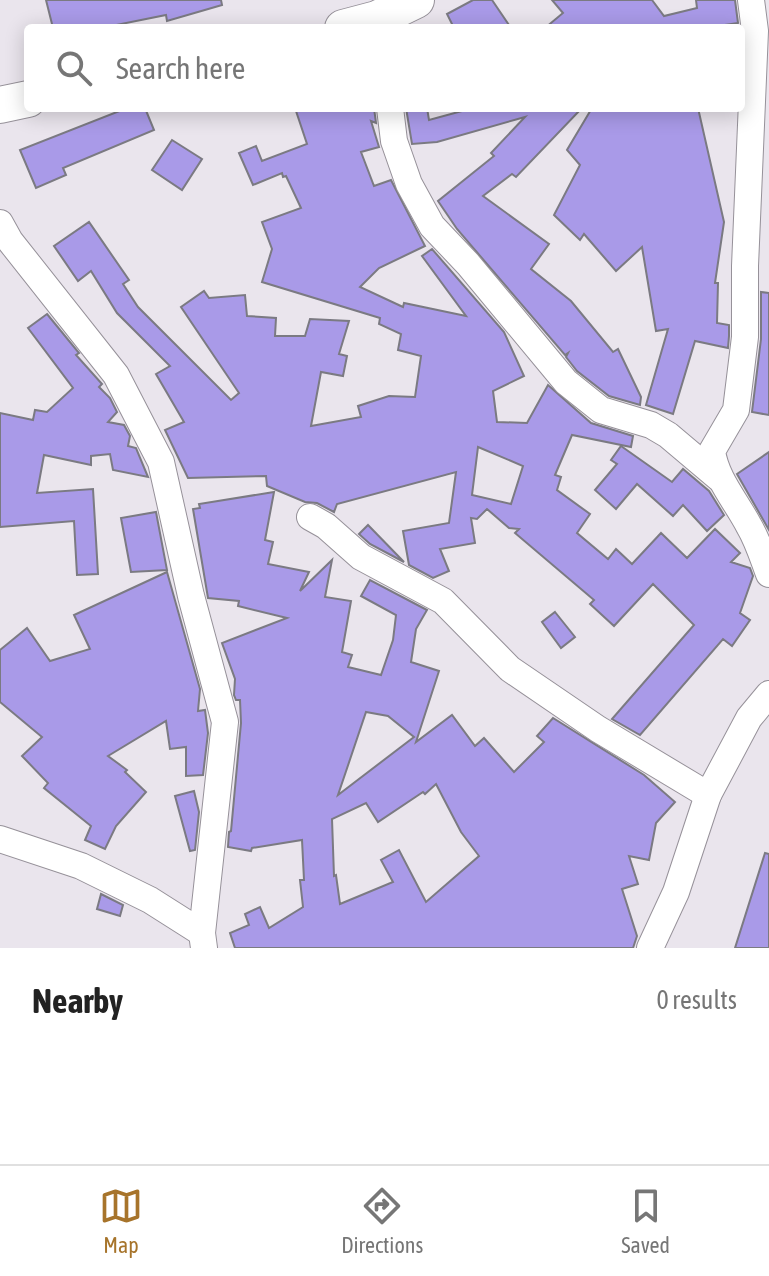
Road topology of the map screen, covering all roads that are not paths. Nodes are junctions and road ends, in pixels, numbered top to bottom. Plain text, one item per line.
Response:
1 (416, 0) edge
2 (751, 0) edge
3 (368, 24) edge
4 (761, 47) edge
5 (24, 100) edge
6 (0, 105) edge
7 (390, 112) edge
8 (0, 223) edge
9 (722, 480) junction
10 (310, 517) dead end
11 (769, 574) edge
12 (769, 694) edge
13 (708, 795) junction
14 (0, 839) edge
15 (203, 940) edge
16 (650, 948) edge

1 - 3 main road
2 - 4 street
4 - 9 street
5 - 6 main road
7 - 9 street
8 - 15 street
9 - 11 street
10 - 13 street
12 - 13 street
13 - 16 street
14 - 15 street

